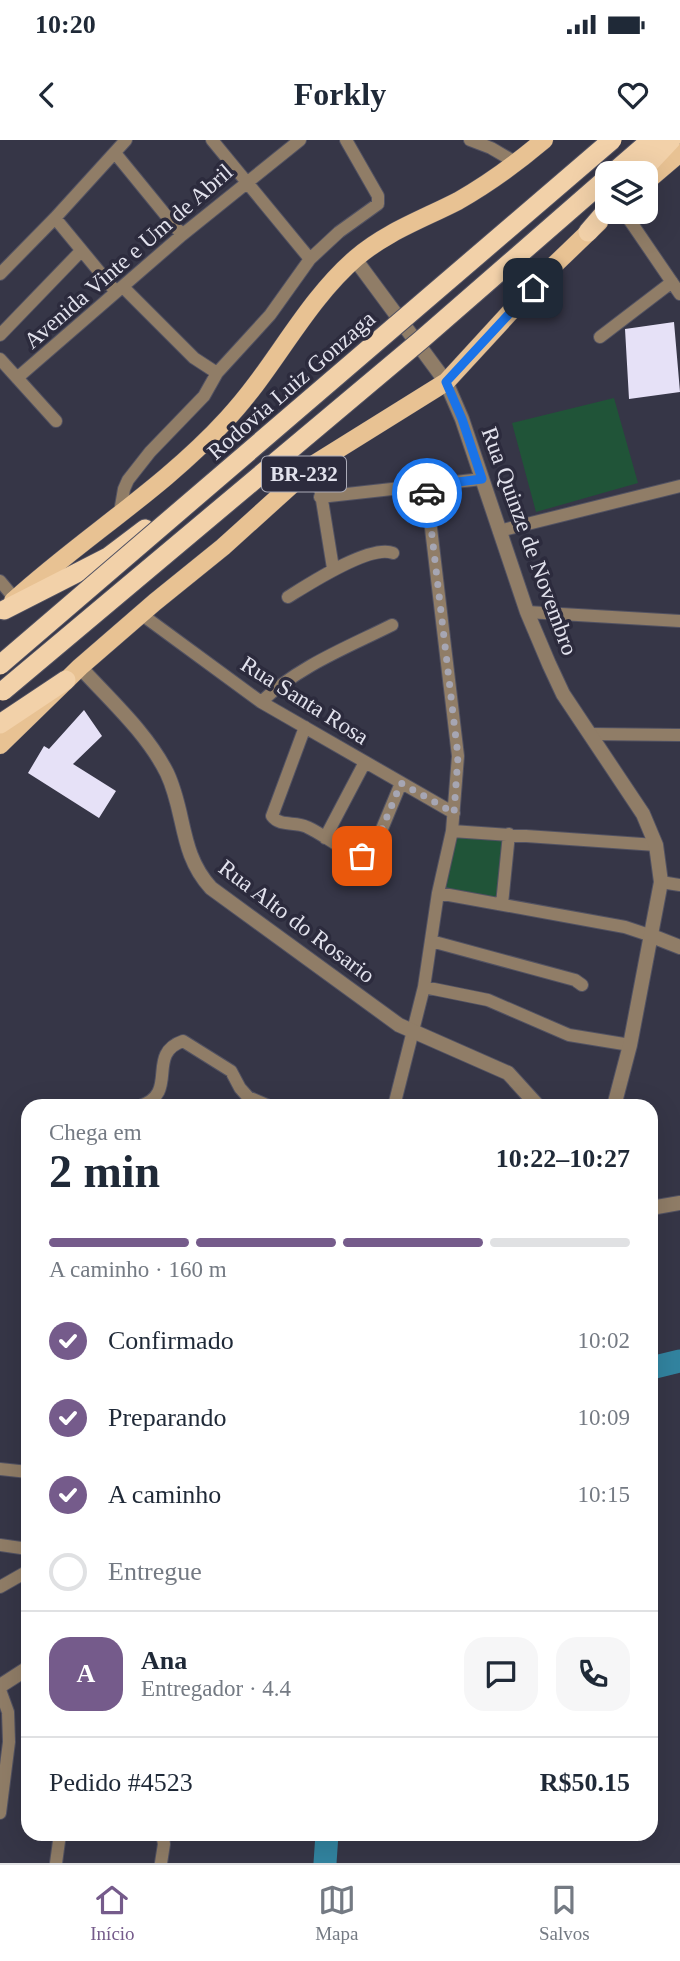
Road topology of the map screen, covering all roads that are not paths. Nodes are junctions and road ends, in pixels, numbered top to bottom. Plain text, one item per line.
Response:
1 (126, 140) edge
2 (212, 140) edge
3 (300, 140) edge
4 (346, 140) edge
5 (470, 140) edge
6 (544, 140) edge
7 (612, 140) edge
8 (671, 140) edge
9 (646, 144) edge
10 (115, 153) junction
11 (680, 153) edge
12 (627, 161) edge
13 (651, 161) edge
14 (515, 162) junction
15 (658, 172) edge
16 (245, 183) junction
17 (595, 188) edge
18 (55, 218) junction
19 (596, 224) edge
20 (632, 224) edge
21 (588, 232) joint
22 (182, 235) junction
23 (81, 251) junction
24 (310, 259) junction
25 (355, 259) junction
26 (0, 274) edge
27 (672, 282) junction
28 (119, 289) junction
29 (680, 294) edge
30 (0, 335) edge
31 (600, 337) dead end
32 (0, 360) edge
33 (221, 368) junction
34 (17, 378) junction
35 (446, 382) junction
36 (56, 421) dead end
37 (316, 463) junction
38 (235, 465) junction
39 (482, 479) junction
40 (426, 486) junction
41 (680, 486) edge
42 (320, 497) junction
43 (120, 512) junction
44 (499, 531) junction
45 (393, 552) dead end
46 (333, 568) junction
47 (0, 581) edge
48 (288, 597) dead end
49 (6, 608) edge
50 (527, 612) junction
51 (141, 614) junction
52 (680, 621) edge
53 (392, 625) dead end
54 (0, 665) edge
55 (73, 674) junction
56 (2, 693) edge
57 (261, 702) junction
58 (0, 724) edge
59 (305, 727) junction
60 (590, 734) junction
61 (680, 735) edge
62 (0, 745) edge
63 (365, 762) junction
64 (401, 783) junction
65 (454, 813) junction
66 (453, 831) junction
67 (509, 834) junction
68 (325, 838) junction
69 (656, 845) junction
70 (661, 882) junction
71 (680, 885) edge
72 (438, 893) junction
73 (502, 904) junction
74 (652, 936) junction
75 (430, 941) junction
76 (680, 947) edge
77 (582, 985) dead end
78 (424, 987) junction
79 (413, 1032) junction
80 (630, 1045) junction
81 (156, 1099) edge
82 (256, 1099) edge
83 (396, 1099) edge
84 (532, 1099) edge
85 (616, 1099) edge
86 (680, 1203) edge
87 (658, 1207) edge
88 (0, 1469) edge
89 (21, 1471) edge
90 (0, 1545) edge
91 (21, 1548) edge
92 (21, 1576) edge
93 (0, 1587) edge
94 (21, 1673) edge
95 (0, 1688) edge
96 (0, 1813) edge
97 (59, 1841) edge
98 (163, 1841) edge
99 (56, 1863) edge
100 (162, 1863) edge

1 - 10 street
2 - 16 street
3 - 16 street, Avenida Vinte e Um de Abril
4 - 24 street
5 - 14 street
6 - 14 main road
7 - 38 highway, Rodovia Luiz Gonzaga / BR-232, bridge
8 - 13 highway
9 - 12 highway
10 - 18 street
10 - 22 street
11 - 15 main road
14 - 25 main road
16 - 22 street, Avenida Vinte e Um de Abril
16 - 24 street
17 - 56 highway, Rodovia Luiz Gonzaga / BR-232, bridge
18 - 23 street
18 - 26 street
19 - 21 highway
20 - 27 street
21 - 35 main road, BR-232
22 - 28 street, Avenida Vinte e Um de Abril
23 - 28 street
23 - 30 street
24 - 33 street
25 - 35 street, Rua Quinze de Novembro
25 - 43 main road
27 - 29 street
27 - 31 street
28 - 33 street
28 - 34 street, Avenida Vinte e Um de Abril
32 - 34 street
33 - 43 street
34 - 36 street
35 - 37 main road, BR-232
35 - 39 street, Rua Quinze de Novembro
37 - 42 street
37 - 51 main road, BR-232
38 - 49 highway
38 - 54 highway, Rodovia Luiz Gonzaga / BR-232, bridge
39 - 40 street
39 - 44 street, Rua Quinze de Novembro
40 - 42 street
40 - 65 street
41 - 44 street
42 - 46 street
43 - 49 main road
44 - 50 street, Rua Quinze de Novembro
45 - 46 street
46 - 48 street
47 - 49 street
50 - 52 street
50 - 60 street, Rua Quinze de Novembro
51 - 55 main road, BR-232
51 - 57 street, Rua Santa Rosa
53 - 57 street
55 - 58 highway
55 - 62 main road, BR-232
55 - 79 street, Rua Alto do Rosario
57 - 59 street, Rua Santa Rosa
59 - 63 street, Rua Santa Rosa
59 - 68 street
60 - 61 street
60 - 69 street, Rua Quinze de Novembro
63 - 64 street, Rua Santa Rosa
63 - 68 street
64 - 65 street, Rua Santa Rosa
64 - 68 street
65 - 66 street
66 - 67 street
66 - 72 street
67 - 69 street
67 - 73 street
69 - 70 street, Rua Quinze de Novembro
70 - 71 street
70 - 74 street, Rua Quinze de Novembro
72 - 73 street
72 - 75 street
73 - 74 street
74 - 76 street
74 - 80 street, Rua Quinze de Novembro
75 - 77 street
75 - 78 street
78 - 79 street
78 - 80 street
79 - 83 street
79 - 84 street, Rua Alto do Rosario
80 - 85 street, Rua Quinze de Novembro
81 - 82 street
86 - 87 street
88 - 89 street
90 - 91 street
92 - 93 street
94 - 95 street
95 - 96 street
97 - 99 street
98 - 100 street

